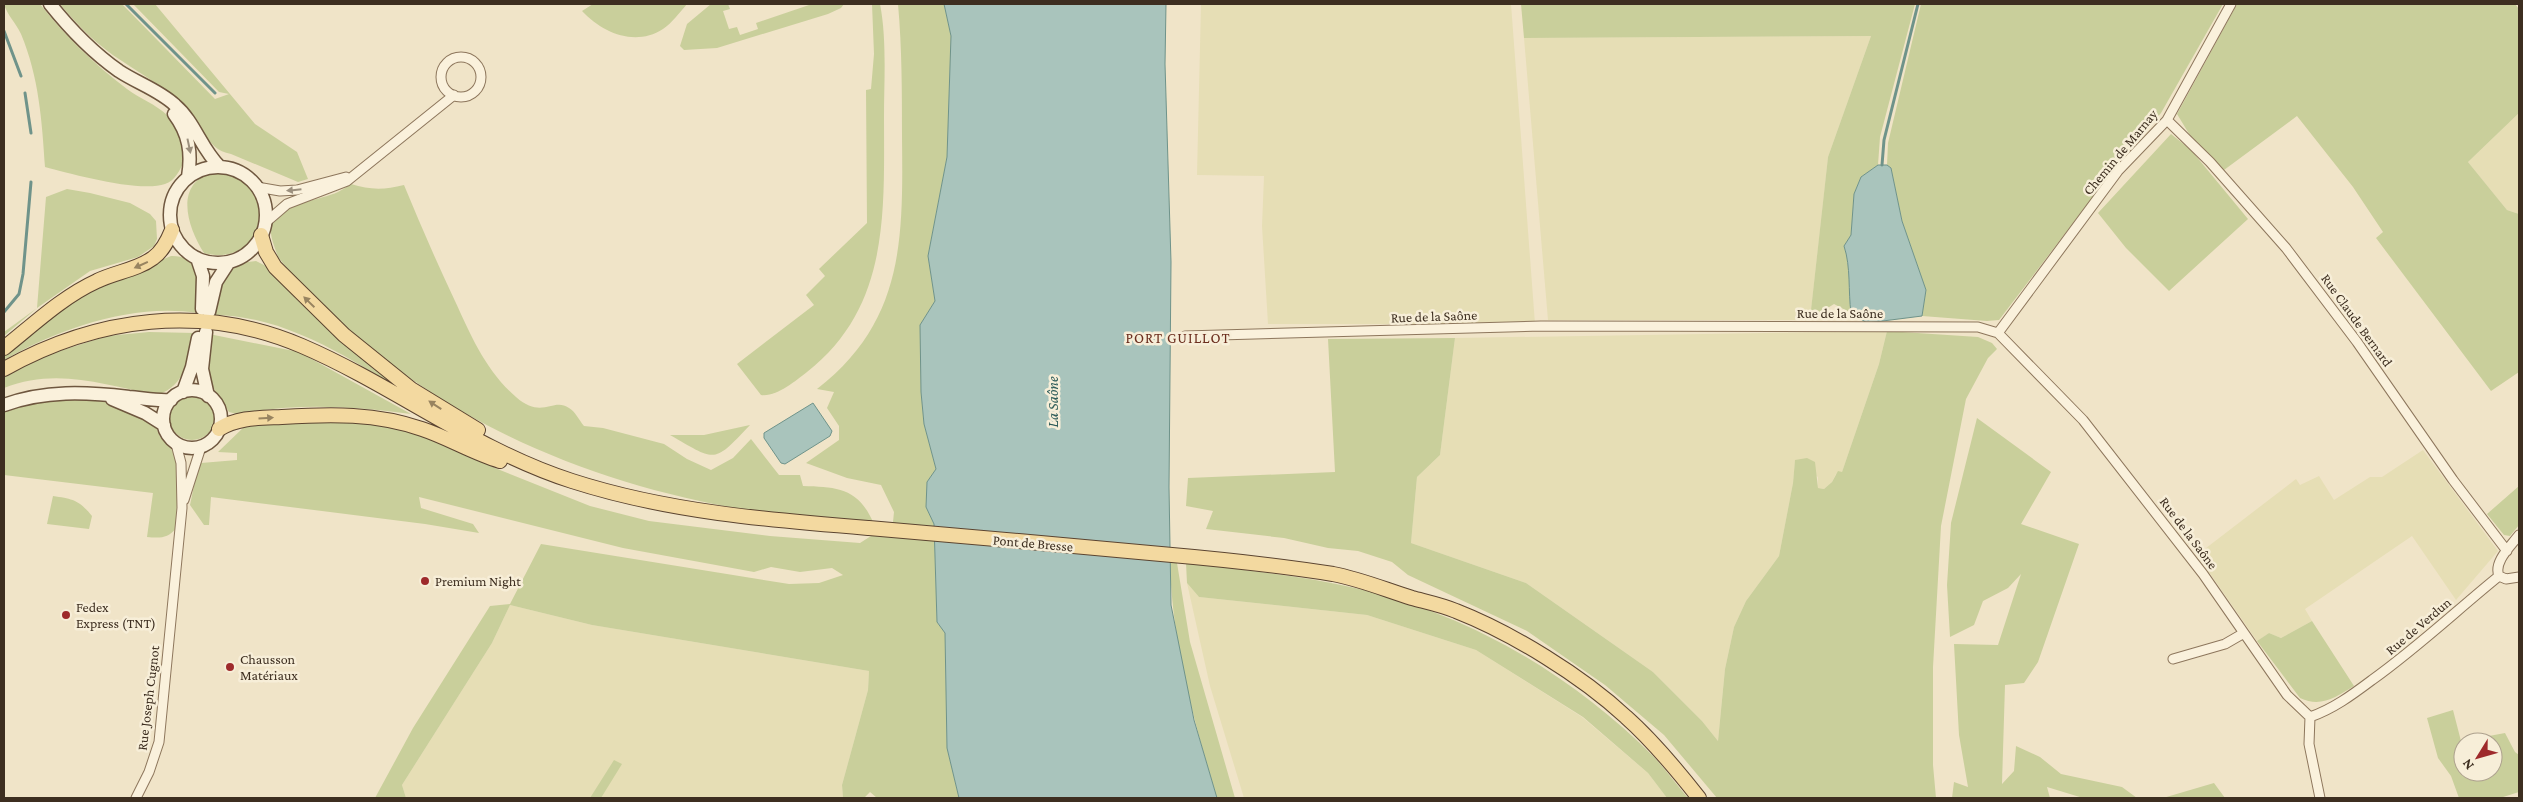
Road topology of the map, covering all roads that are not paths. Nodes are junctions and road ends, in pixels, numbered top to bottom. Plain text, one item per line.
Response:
1 (50, 4) edge
2 (2231, 4) edge
3 (154, 92) junction
4 (454, 95) junction
5 (2167, 120) junction
6 (220, 167) junction
7 (358, 173) junction
8 (188, 177) junction
9 (257, 187) junction
10 (263, 229) junction
11 (172, 230) junction
12 (197, 258) junction
13 (229, 262) junction
14 (1998, 333) junction
15 (1185, 336) dead end
16 (4, 348) edge
17 (4, 369) edge
18 (182, 392) junction
19 (98, 394) junction
20 (208, 396) junction
21 (171, 400) junction
22 (4, 405) edge
23 (164, 425) junction
24 (219, 429) junction
25 (176, 444) junction
26 (202, 447) junction
27 (571, 481) junction
28 (620, 494) junction
29 (182, 508) junction
30 (2519, 535) edge
31 (2507, 551) junction
32 (2499, 576) junction
33 (2519, 577) edge
34 (2244, 633) junction
35 (2173, 659) dead end
36 (2310, 716) junction
37 (136, 798) edge
38 (1699, 798) edge
39 (2320, 798) edge

1 - 3 main road
2 - 5 street, Chemin de Marnay
3 - 6 main road
3 -> 8 main road
4 - 4 street
4 - 7 street
5 - 14 street, Chemin de Marnay
5 - 31 street, Rue Claude Bernard
6 - 8 main road
6 - 9 main road
7 -> 9 street
7 - 10 street
8 - 11 main road
9 - 10 main road
10 - 13 main road
28 -> 10 main road
11 - 12 main road
11 -> 16 main road
12 - 13 main road
12 - 13 main road
14 - 15 street, Rue de la Saône
14 - 34 street, Rue de la Saône
17 - 27 main road
18 - 20 main road
18 - 20 main road
18 - 21 main road
19 - 21 main road
19 - 22 main road
19 - 23 main road
20 - 24 main road
21 - 23 main road
23 - 25 main road
24 - 26 main road
24 -> 27 main road
25 - 26 main road
25 - 29 street, Rue Joseph Cugnot
26 - 29 street, Rue Joseph Cugnot
27 - 28 main road
28 - 38 main road, Pont de Bresse
29 - 37 street, Rue Joseph Cugnot
30 - 31 street
31 - 32 street
32 - 33 street
32 - 36 street, Rue de Verdun
34 - 35 street
34 - 36 street, Rue de la Saône
36 - 39 street

